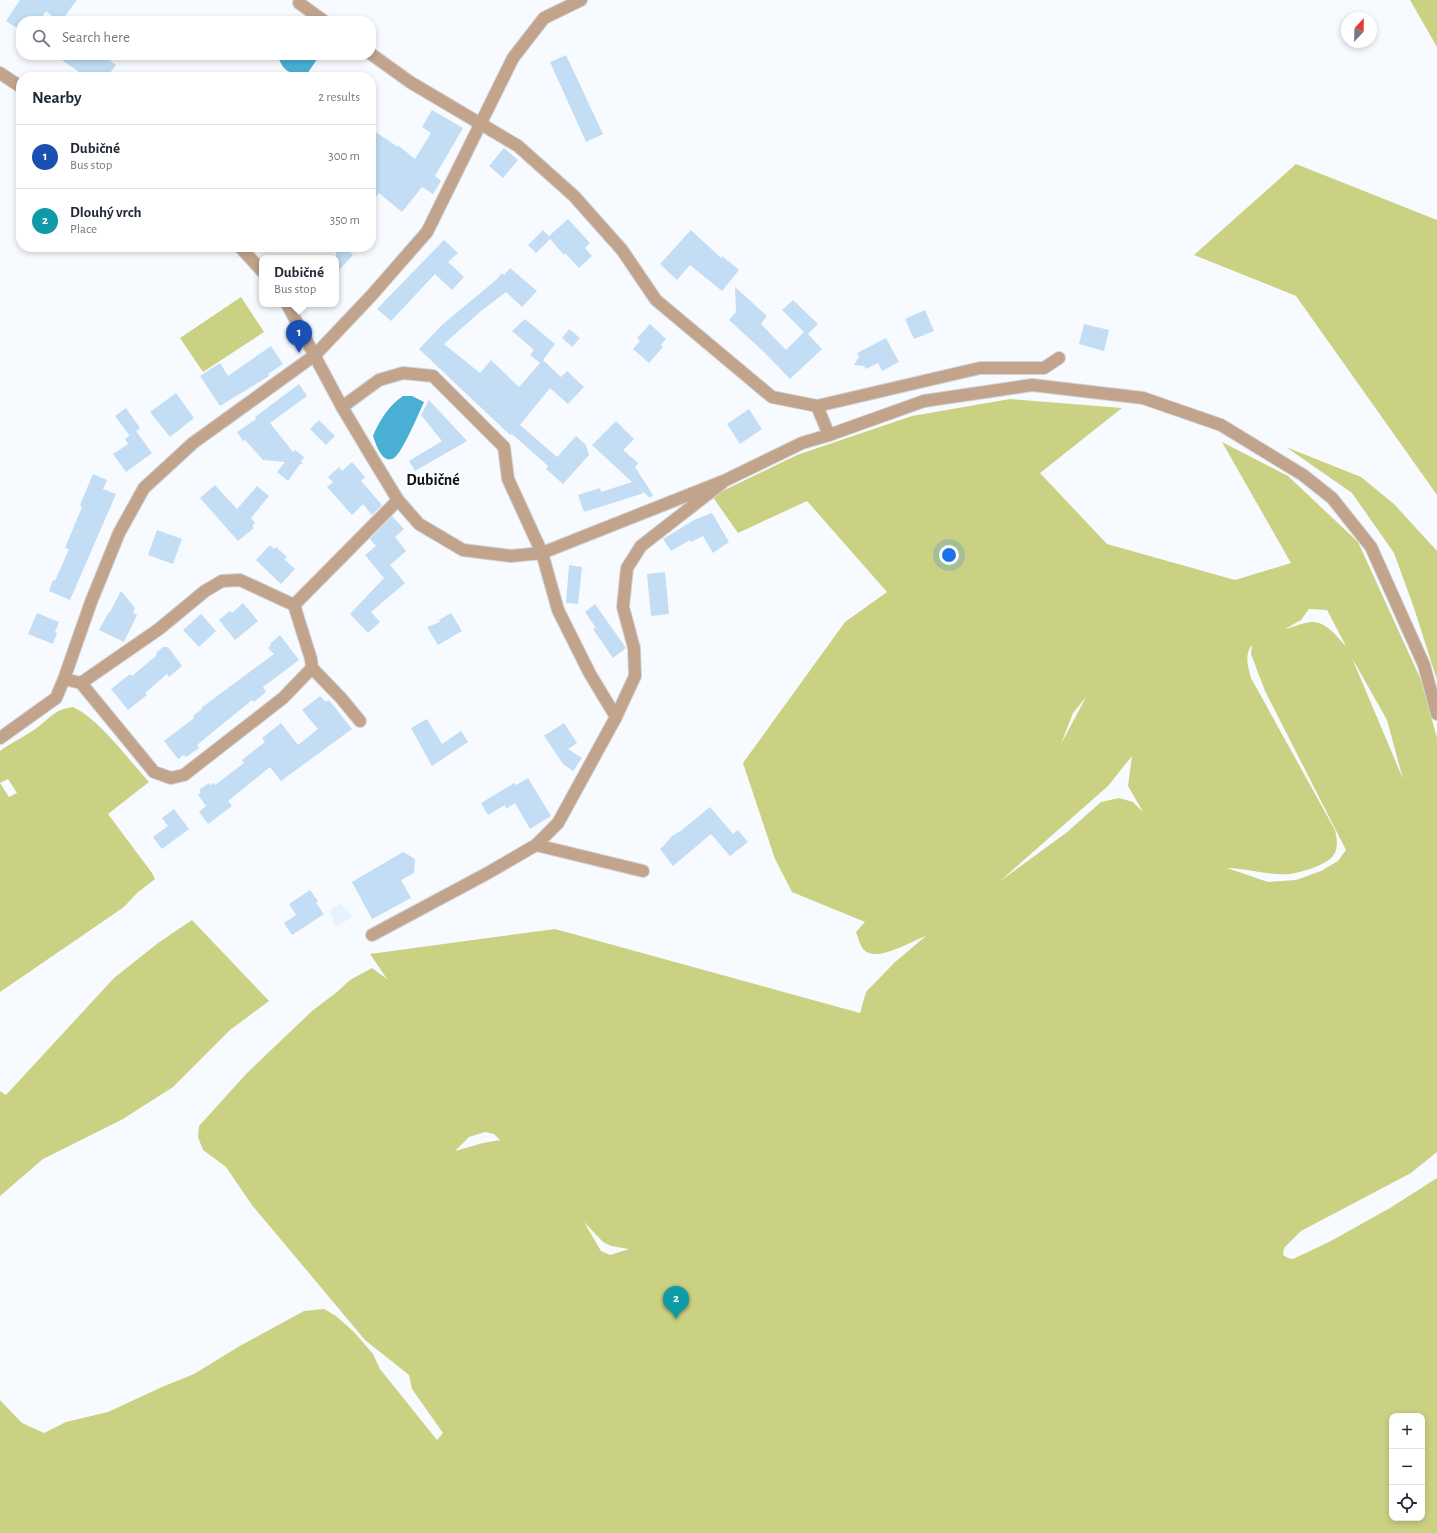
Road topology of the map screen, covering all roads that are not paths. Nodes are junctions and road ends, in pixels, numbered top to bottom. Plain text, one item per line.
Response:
1 (581, 0) edge
2 (299, 3) dead end
3 (317, 16) edge
4 (376, 58) edge
5 (0, 73) edge
6 (16, 84) edge
7 (482, 123) junction
8 (245, 252) edge
9 (259, 268) edge
10 (289, 307) edge
11 (315, 355) junction
12 (1059, 358) dead end
13 (817, 406) junction
14 (342, 407) junction
15 (829, 435) junction
16 (726, 480) junction
17 (398, 500) junction
18 (542, 553) junction
19 (294, 605) junction
20 (312, 668) junction
21 (64, 679) junction
22 (81, 683) junction
23 (1437, 714) edge
24 (616, 717) junction
25 (360, 721) dead end
26 (0, 738) edge
27 (536, 845) junction
28 (643, 871) dead end
29 (372, 934) dead end

1 - 7 street
2 - 3 street
4 - 7 street
5 - 6 street
7 - 11 street
7 - 13 street
8 - 9 street
10 - 11 street
11 - 14 street
11 - 21 street
12 - 13 street
13 - 15 street
14 - 17 street
14 - 18 street
15 - 16 street
15 - 23 street
16 - 18 street
16 - 24 street
17 - 18 street
17 - 19 street
18 - 24 street
19 - 20 street
19 - 22 street
20 - 22 street
20 - 25 street
21 - 22 street
21 - 26 street
24 - 27 street
27 - 28 street
27 - 29 street

